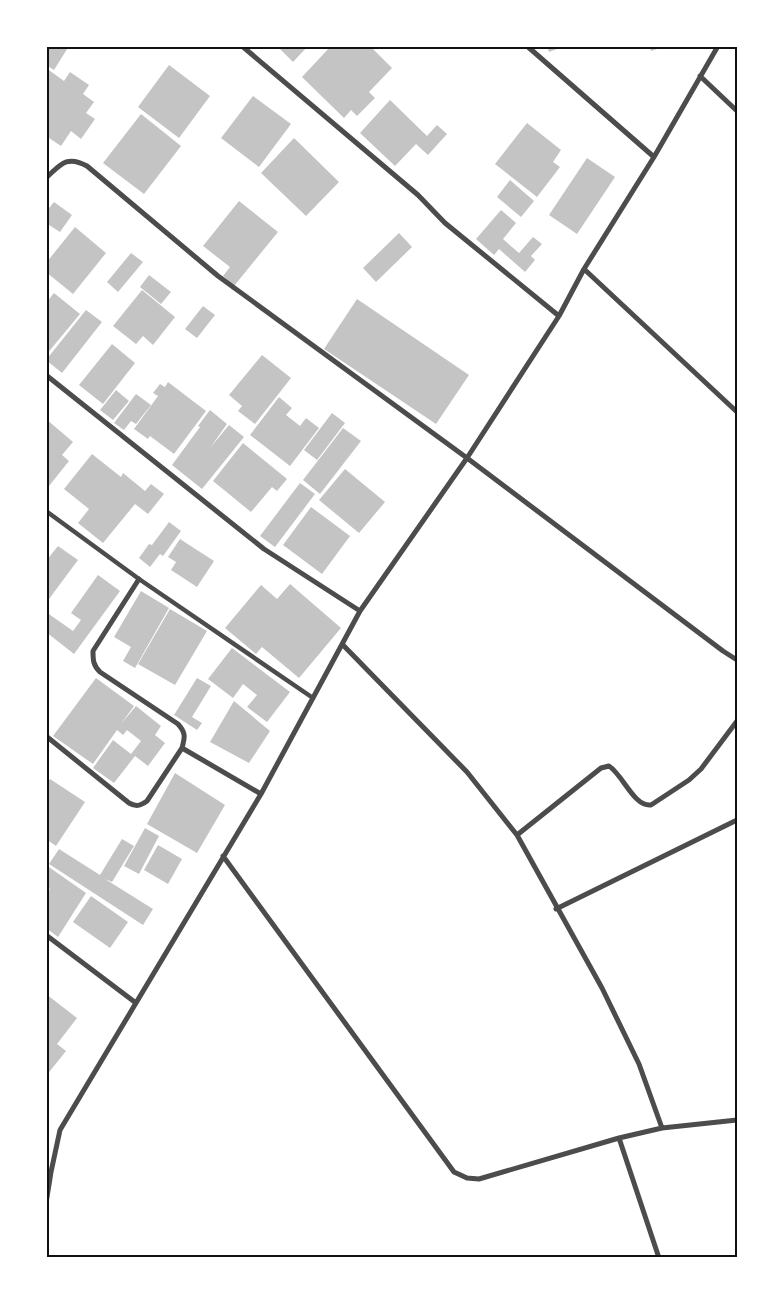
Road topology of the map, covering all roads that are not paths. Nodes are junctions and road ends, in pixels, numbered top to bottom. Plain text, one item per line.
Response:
1 (242, 46) edge
2 (527, 46) edge
3 (535, 46) edge
4 (718, 46) edge
5 (537, 55) junction
6 (700, 76) junction
7 (737, 111) edge
8 (654, 156) junction
9 (46, 178) edge
10 (584, 269) junction
11 (559, 316) junction
12 (46, 375) edge
13 (737, 412) edge
14 (467, 458) junction
15 (46, 511) edge
16 (139, 579) junction
17 (360, 611) junction
18 (342, 644) junction
19 (737, 660) edge
20 (313, 698) junction
21 (737, 722) edge
22 (46, 736) edge
23 (182, 748) junction
24 (261, 794) junction
25 (737, 820) edge
26 (517, 835) junction
27 (223, 856) junction
28 (556, 909) junction
29 (46, 934) edge
30 (136, 1003) junction
31 (737, 1120) edge
32 (662, 1128) junction
33 (619, 1138) junction
34 (46, 1203) edge
35 (659, 1258) edge

1 - 11 street
2 - 5 street
3 - 5 street
4 - 6 street
5 - 8 street
6 - 7 street
6 - 8 street
8 - 10 street
9 - 14 street
10 - 11 street
10 - 13 street
11 - 14 street
12 - 17 street
14 - 17 street
14 - 19 street
15 - 16 street
16 - 20 street
16 - 23 street
17 - 18 street
18 - 20 street
18 - 26 street
20 - 24 street
21 - 26 street
22 - 23 street
23 - 24 street
24 - 27 street
25 - 28 street
26 - 28 street
27 - 30 street
27 - 33 street
28 - 32 street
29 - 30 street
30 - 34 street
31 - 32 street
32 - 33 street
33 - 35 street

